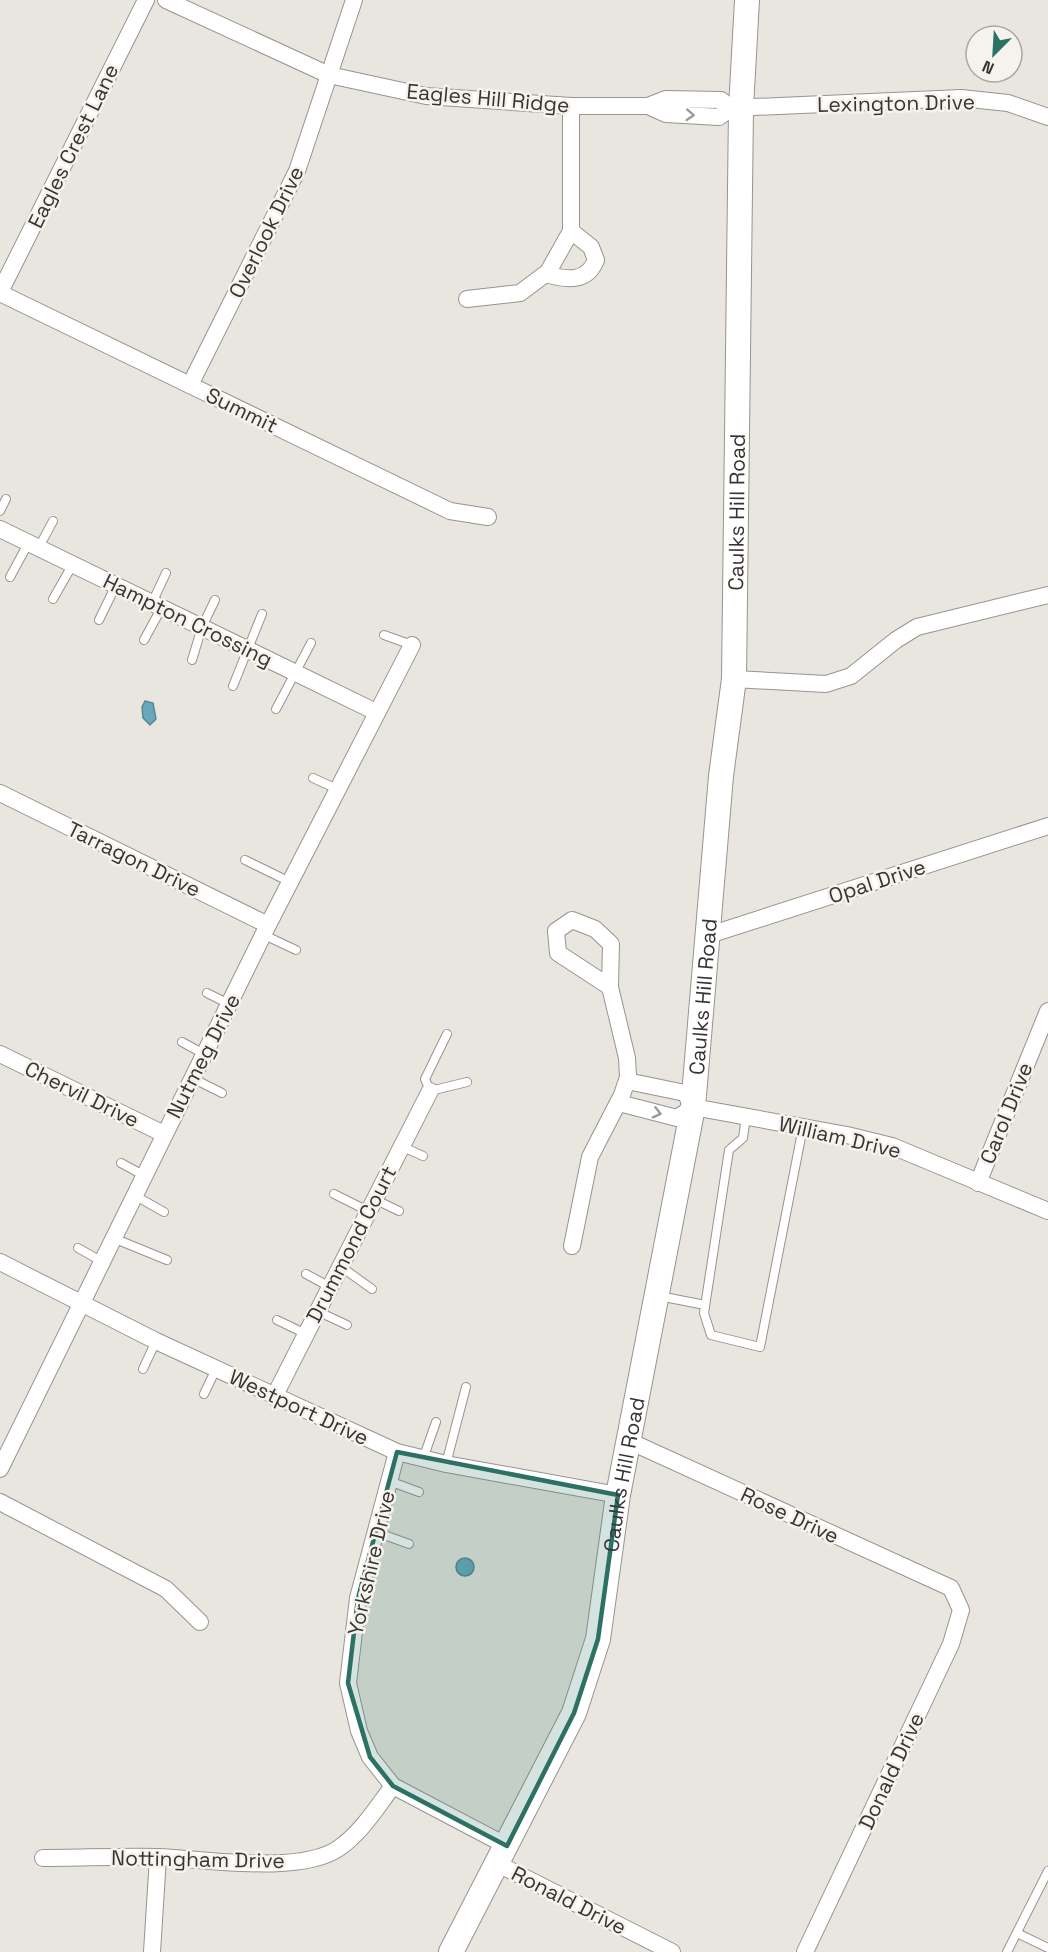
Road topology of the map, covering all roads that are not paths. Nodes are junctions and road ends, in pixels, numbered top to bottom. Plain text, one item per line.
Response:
1 (146, 0) edge
2 (166, 0) edge
3 (354, 0) edge
4 (747, 0) edge
5 (329, 75) junction
6 (571, 106) junction
7 (736, 108) junction
8 (1048, 117) edge
9 (571, 231) junction
10 (546, 274) junction
11 (0, 293) edge
12 (467, 299) dead end
13 (190, 385) junction
14 (6, 499) dead end
15 (0, 512) edge
16 (488, 517) dead end
17 (53, 520) dead end
18 (0, 528) edge
19 (34, 545) junction
20 (73, 564) junction
21 (166, 573) dead end
22 (10, 577) dead end
23 (116, 585) junction
24 (1048, 595) edge
25 (53, 598) dead end
26 (215, 600) dead end
27 (157, 605) junction
28 (262, 614) dead end
29 (99, 620) dead end
30 (202, 627) junction
31 (384, 635) dead end
32 (144, 640) dead end
33 (311, 643) dead end
34 (412, 645) joint
35 (246, 649) junction
36 (192, 660) dead end
37 (293, 672) junction
38 (734, 679) junction
39 (233, 686) dead end
40 (276, 709) dead end
41 (376, 712) junction
42 (314, 778) dead end
43 (337, 789) junction
44 (0, 793) edge
45 (1048, 826) edge
46 (246, 860) dead end
47 (290, 882) junction
48 (266, 930) junction
49 (706, 936) junction
50 (296, 950) dead end
51 (610, 987) dead end
52 (207, 993) dead end
53 (229, 1004) junction
54 (1048, 1011) edge
55 (447, 1034) dead end
56 (182, 1042) dead end
57 (0, 1054) edge
58 (204, 1054) junction
59 (192, 1078) junction
60 (627, 1081) junction
61 (467, 1082) dead end
62 (430, 1091) junction
63 (222, 1093) dead end
64 (619, 1103) junction
65 (693, 1107) junction
66 (746, 1116) junction
67 (803, 1127) junction
68 (164, 1134) junction
69 (401, 1146) junction
70 (423, 1156) dead end
71 (122, 1163) dead end
72 (143, 1175) junction
73 (978, 1183) junction
74 (334, 1194) dead end
75 (134, 1195) junction
76 (371, 1205) junction
77 (1048, 1211) edge
78 (164, 1212) dead end
79 (399, 1212) dead end
80 (113, 1238) junction
81 (572, 1246) dead end
82 (78, 1248) dead end
83 (167, 1260) dead end
84 (101, 1261) junction
85 (0, 1262) edge
86 (340, 1266) junction
87 (306, 1274) dead end
88 (330, 1287) junction
89 (372, 1288) dead end
90 (658, 1296) junction
91 (82, 1303) junction
92 (705, 1305) junction
93 (317, 1311) junction
94 (277, 1320) dead end
95 (348, 1324) dead end
96 (306, 1334) junction
97 (156, 1341) junction
98 (143, 1369) dead end
99 (216, 1369) junction
100 (466, 1387) dead end
101 (204, 1395) dead end
102 (274, 1397) junction
103 (436, 1422) dead end
104 (629, 1441) junction
105 (397, 1452) junction
106 (423, 1459) junction
107 (446, 1464) junction
108 (0, 1469) edge
109 (389, 1481) junction
110 (419, 1492) dead end
111 (618, 1496) junction
112 (0, 1502) edge
113 (376, 1532) junction
114 (409, 1544) dead end
115 (951, 1588) joint
116 (200, 1622) dead end
117 (393, 1786) junction
118 (502, 1855) junction
119 (158, 1857) junction
120 (43, 1858) dead end
121 (1048, 1871) edge
122 (1017, 1933) junction
123 (1048, 1948) edge
124 (153, 1952) edge
125 (452, 1952) edge
126 (672, 1952) edge
127 (805, 1952) edge
128 (1007, 1952) edge

1 - 11 street, Eagles Crest Lane
2 - 5 street, Eagles Hill Ridge
3 - 5 street, Overlook Drive
4 - 7 main road, Caulks Hill Road
5 - 6 street, Eagles Hill Ridge
5 - 13 street, Overlook Drive
6 - 7 street, Eagles Hill Ridge
6 - 9 street
7 - 8 street, Lexington Drive
7 - 38 main road, Caulks Hill Road
9 - 10 street
9 - 10 street
10 - 12 street
11 - 13 street, Summit
13 - 16 street, Summit
14 - 15 lane
17 - 19 lane
18 - 19 street, Hampton Crossing
19 - 20 street, Hampton Crossing
19 - 22 lane
20 - 23 street, Hampton Crossing
20 - 25 lane
21 - 27 lane
23 - 27 street, Hampton Crossing
23 - 29 lane
24 - 38 street
26 - 30 lane
27 - 30 street, Hampton Crossing
27 - 32 lane
28 - 35 lane
30 - 35 street, Hampton Crossing
30 - 36 lane
31 - 34 lane
33 - 37 lane
34 - 41 street, Nutmeg Drive
35 - 37 street, Hampton Crossing
35 - 39 lane
37 - 40 lane
37 - 41 street, Hampton Crossing
38 - 49 main road, Caulks Hill Road
41 - 43 street, Nutmeg Drive
42 - 43 lane
43 - 47 street, Nutmeg Drive
44 - 48 street, Tarragon Drive
45 - 49 street, Opal Drive
46 - 47 lane
47 - 48 street, Nutmeg Drive
48 - 50 lane
48 - 53 street, Nutmeg Drive
49 - 65 main road, Caulks Hill Road
51 - 60 street
52 - 53 lane
53 - 58 street, Nutmeg Drive
54 - 73 street, Carol Drive
55 - 62 lane
56 - 58 lane
57 - 68 street, Chervil Drive
58 - 59 street, Nutmeg Drive
59 - 63 lane
59 - 68 street, Nutmeg Drive
60 - 64 street
60 - 65 street
61 - 62 lane
62 - 69 street, Drummond Court
64 -> 65 street
64 - 81 street
65 - 66 street, William Drive
65 - 90 main road, Caulks Hill Road
66 - 67 street, William Drive
66 - 92 lane
67 - 73 street, William Drive
67 - 92 lane
68 - 72 street, Nutmeg Drive
69 - 70 lane
69 - 76 street, Drummond Court
71 - 72 lane
72 - 75 street, Nutmeg Drive
73 - 77 street, William Drive
74 - 76 lane
75 - 78 lane
75 - 80 street, Nutmeg Drive
76 - 79 lane
76 - 86 street, Drummond Court
80 - 83 lane
80 - 84 street, Nutmeg Drive
82 - 84 lane
84 - 91 street, Nutmeg Drive
85 - 91 street, Westport Drive
86 - 88 street, Drummond Court
86 - 89 lane
87 - 88 lane
88 - 93 street, Drummond Court
90 - 92 lane
90 - 104 main road, Caulks Hill Road
91 - 97 street, Westport Drive
91 - 108 street, Nutmeg Drive
93 - 95 lane
93 - 96 street, Drummond Court
94 - 96 lane
96 - 102 street, Drummond Court
97 - 98 lane
97 - 99 street, Westport Drive
99 - 101 lane
99 - 102 street, Westport Drive
100 - 107 lane
102 - 105 street, Westport Drive
103 - 106 lane
104 - 111 main road, Caulks Hill Road
104 - 115 street, Rose Drive
105 - 106 street, Westport Drive
105 - 109 street, Yorkshire Drive
106 - 107 street, Westport Drive
107 - 111 street, Westport Drive
109 - 110 lane
109 - 113 street, Yorkshire Drive
111 - 118 main road, Caulks Hill Road
112 - 116 street
113 - 114 lane
113 - 117 street, Yorkshire Drive
115 - 127 street, Donald Drive
117 - 118 street, Yorkshire Drive
117 - 119 street, Nottingham Drive
118 - 125 main road, Caulks Hill Road
118 - 126 street, Ronald Drive
119 - 120 street, Nottingham Drive
119 - 124 street
121 - 122 lane
122 - 123 lane
122 - 128 lane

